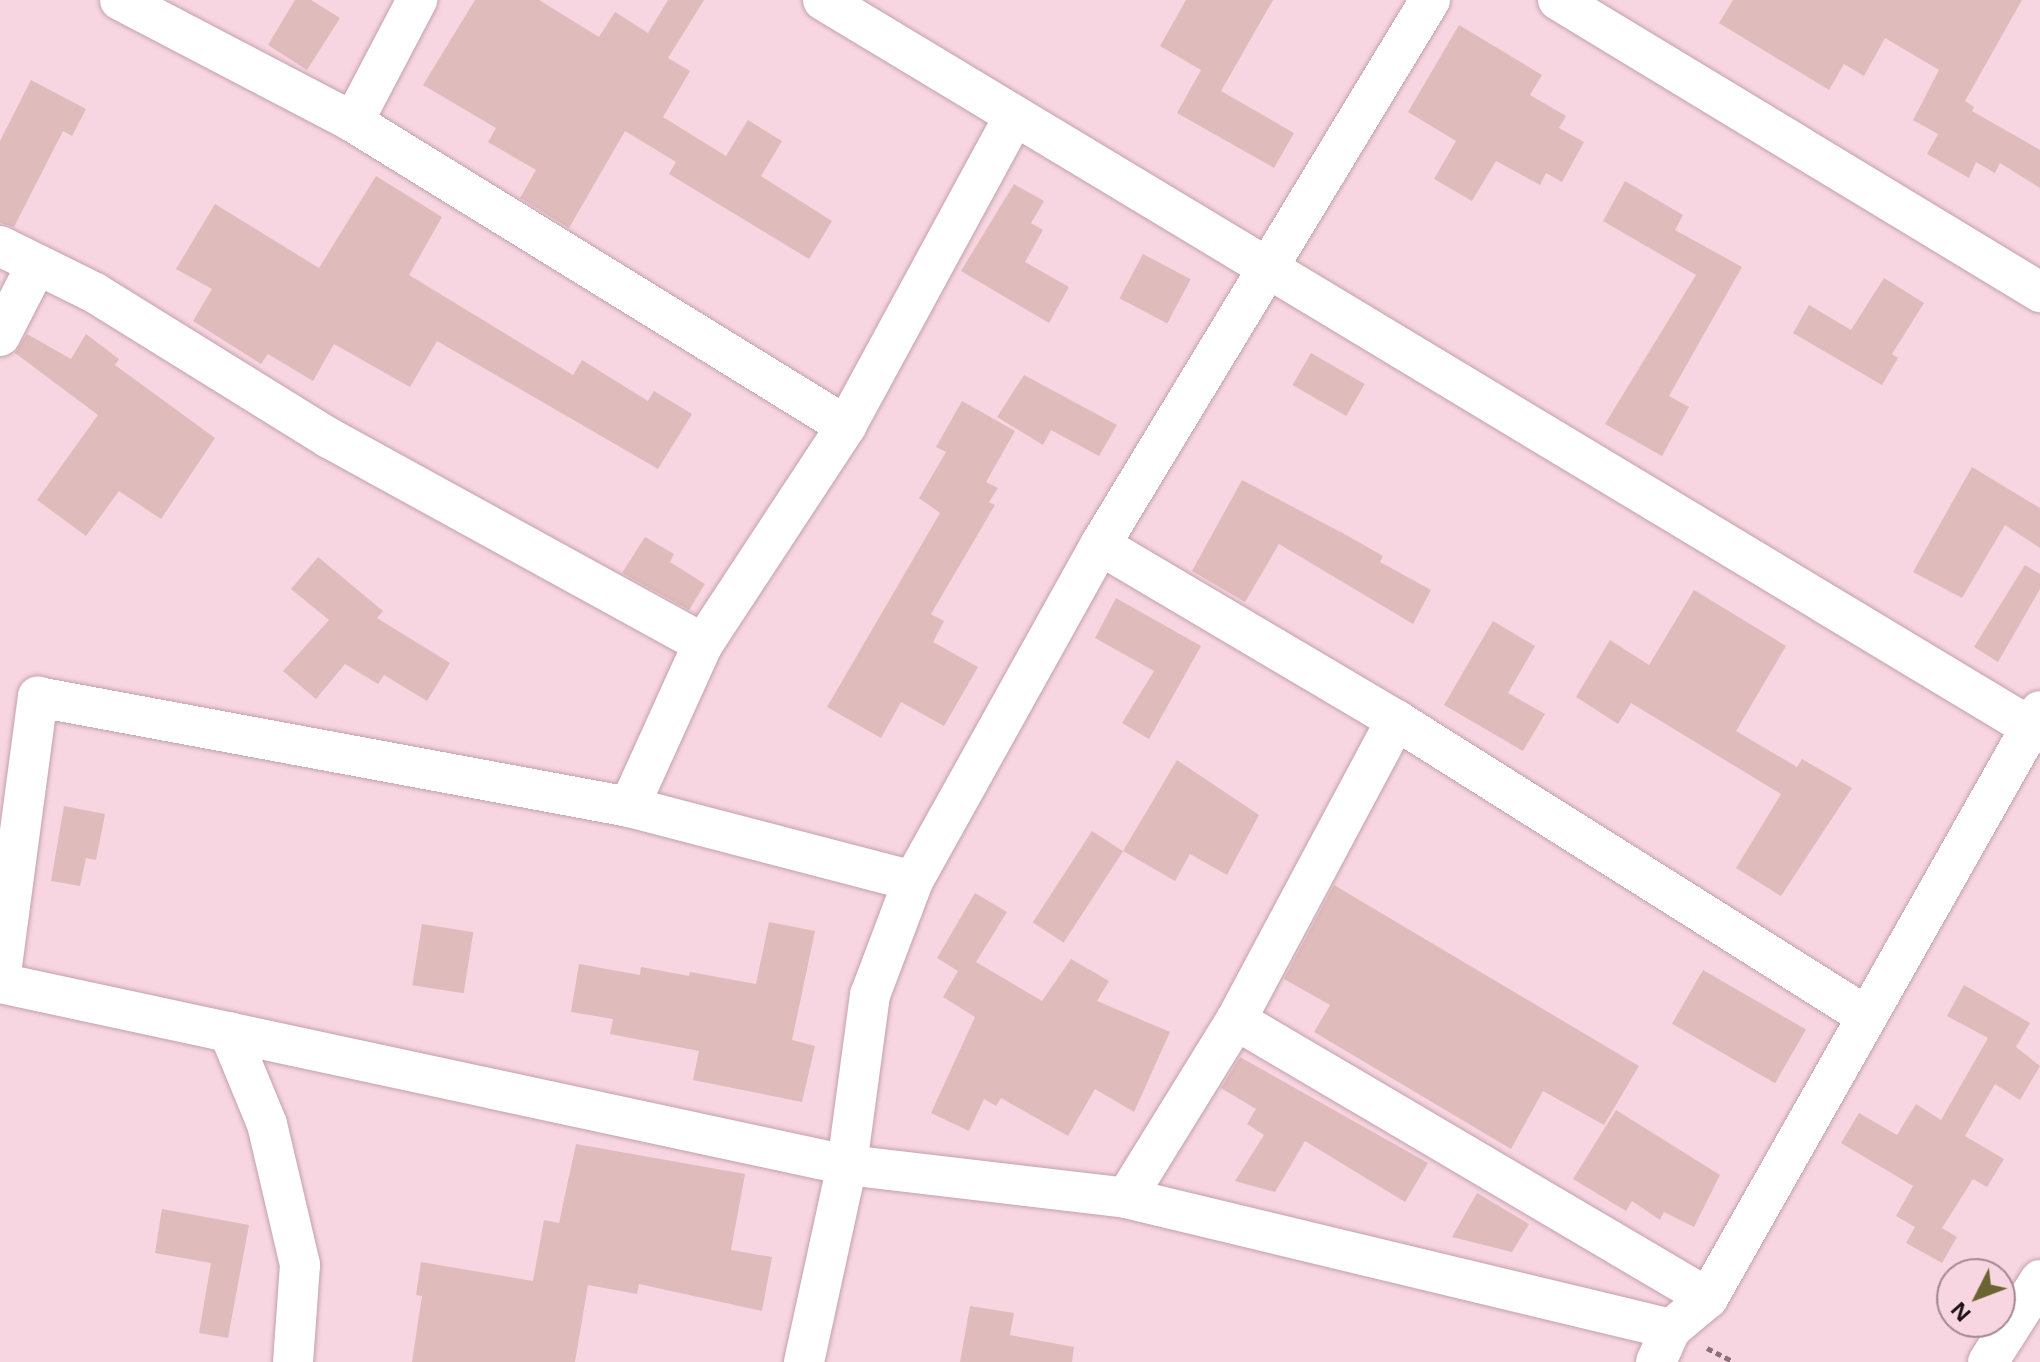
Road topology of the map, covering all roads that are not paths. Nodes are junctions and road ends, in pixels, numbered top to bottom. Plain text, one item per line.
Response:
1 (120, 0) edge
2 (417, 0) edge
3 (823, 0) edge
4 (1430, 0) edge
5 (1558, 0) edge
6 (1013, 118) junction
7 (353, 122) junction
8 (0, 246) edge
9 (36, 266) junction
10 (1271, 268) junction
11 (2040, 292) edge
12 (0, 336) edge
13 (846, 426) junction
14 (1100, 545) junction
15 (703, 644) junction
16 (1396, 720) junction
17 (2037, 723) edge
18 (629, 807) junction
19 (913, 881) junction
20 (2, 962) edge
21 (1866, 1016) junction
22 (1236, 1020) junction
23 (229, 1032) junction
24 (847, 1165) junction
25 (1126, 1198) junction
26 (2040, 1280) edge
27 (1708, 1298) junction
28 (1664, 1346) edge
29 (293, 1362) edge
30 (804, 1362) edge
31 (1988, 1362) edge

1 - 7 street
2 - 7 street
3 - 6 street
4 - 10 street
5 - 11 street
6 - 10 street
6 - 13 street
7 - 13 street
8 - 9 street
9 - 12 street
9 - 15 street
10 - 14 street
10 - 17 street
13 - 15 street
14 - 16 street
14 - 19 street
15 - 18 street
16 - 21 street
16 - 22 street
17 - 21 street
18 - 19 street
18 - 20 street
19 - 24 street
20 - 23 street
21 - 27 street
22 - 25 street
22 - 27 street
23 - 24 street
23 - 29 street
24 - 25 street
24 - 30 street
25 - 28 street
26 - 31 street
27 - 28 street

